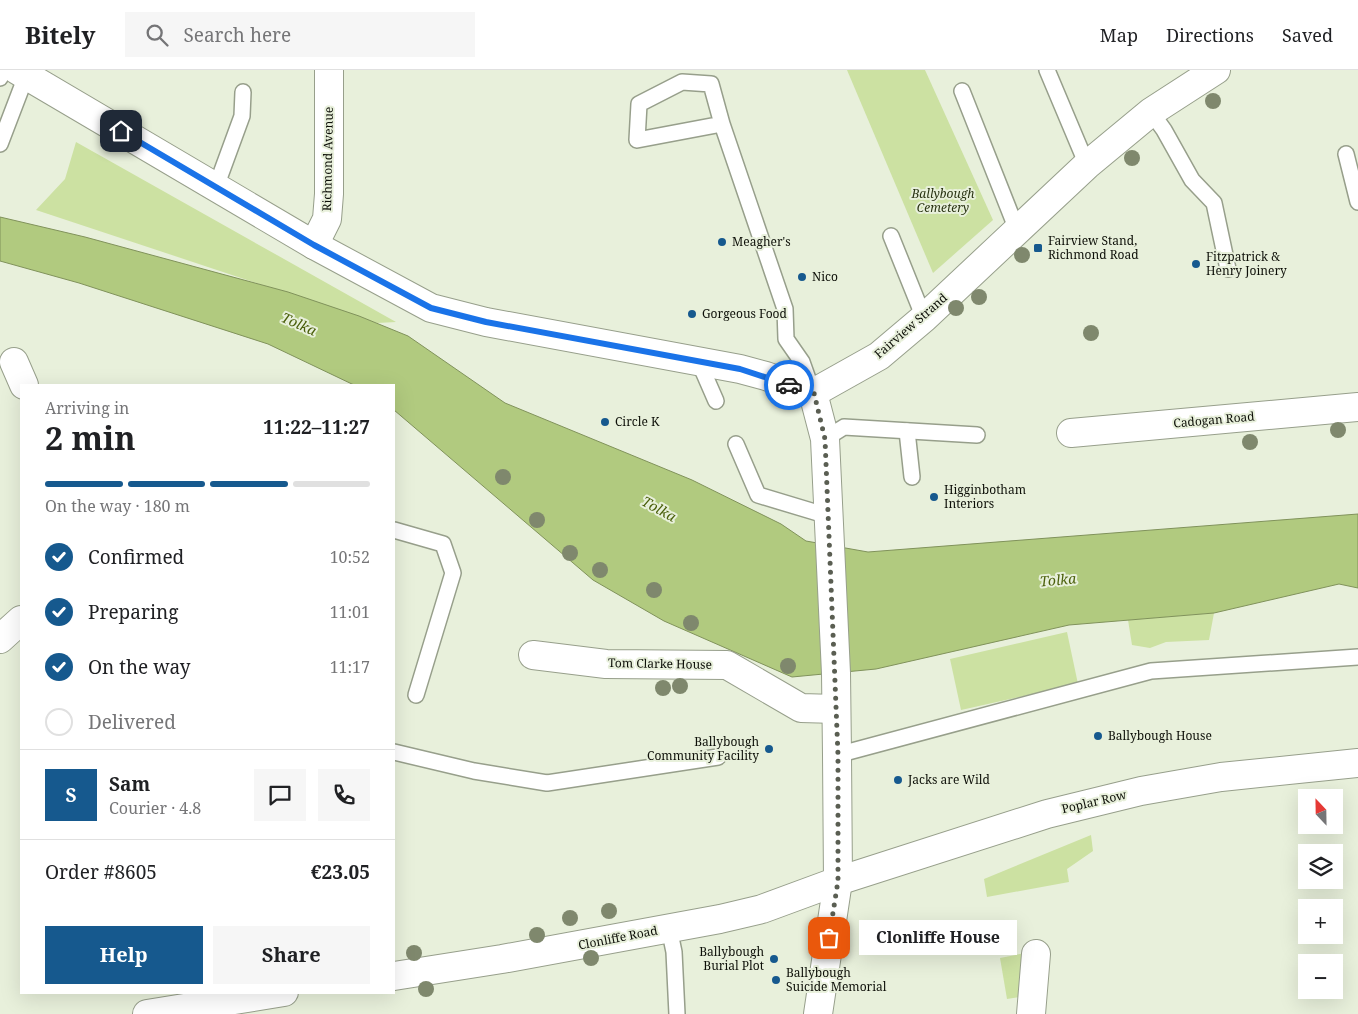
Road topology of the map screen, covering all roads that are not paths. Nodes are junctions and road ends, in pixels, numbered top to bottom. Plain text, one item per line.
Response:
1 (329, 70) edge
2 (1047, 70) edge
3 (1216, 70) edge
4 (22, 75) edge
5 (962, 91) dead end
6 (243, 92) dead end
7 (1151, 112) junction
8 (722, 124) junction
9 (0, 144) edge
10 (1346, 154) dead end
11 (1087, 165) junction
12 (216, 187) junction
13 (1358, 202) edge
14 (1017, 230) junction
15 (891, 236) dead end
16 (314, 245) junction
17 (1228, 269) dead end
18 (924, 318) junction
19 (699, 362) junction
20 (814, 393) junction
21 (716, 401) dead end
22 (1358, 407) edge
23 (907, 431) junction
24 (1071, 433) dead end
25 (977, 435) dead end
26 (825, 439) junction
27 (736, 444) dead end
28 (912, 477) dead end
29 (829, 525) junction
30 (395, 530) edge
31 (20, 621) edge
32 (0, 638) edge
33 (533, 655) dead end
34 (1358, 657) edge
35 (416, 695) dead end
36 (836, 709) junction
37 (395, 752) edge
38 (838, 755) junction
39 (718, 757) dead end
40 (1358, 763) edge
41 (838, 881) junction
42 (669, 928) junction
43 (1036, 954) dead end
44 (395, 976) edge
45 (259, 994) edge
46 (185, 1000) edge
47 (147, 1014) edge
48 (677, 1014) edge
49 (818, 1014) edge
50 (1031, 1014) edge

1 - 16 main road, Richmond Avenue
2 - 11 lane
3 - 7 main road, Fairview Strand
4 - 9 lane
4 - 12 main road
5 - 14 lane
6 - 12 lane
7 - 11 main road, Fairview Strand
7 - 17 lane
8 - 8 lane
8 - 20 lane
10 - 13 lane
11 - 14 main road, Fairview Strand
12 - 16 main road
14 - 18 main road, Fairview Strand
15 - 18 lane
16 - 19 main road
18 - 20 main road, Fairview Strand
19 - 20 main road
19 - 21 lane
20 - 26 main road
22 - 24 main road, Cadogan Road
23 - 25 lane
23 - 26 lane
23 - 28 lane
26 - 29 main road
27 - 29 lane
29 - 36 main road
30 - 35 lane
31 - 32 main road
33 - 36 main road, Tom Clarke House
34 - 38 lane
36 - 38 main road
37 - 39 lane
38 - 41 main road
40 - 41 main road, Poplar Row
41 - 42 main road, Clonliffe Road
41 - 49 main road
42 - 44 main road, Clonliffe Road
42 - 48 lane
43 - 50 main road
45 - 46 main road
46 - 47 main road

